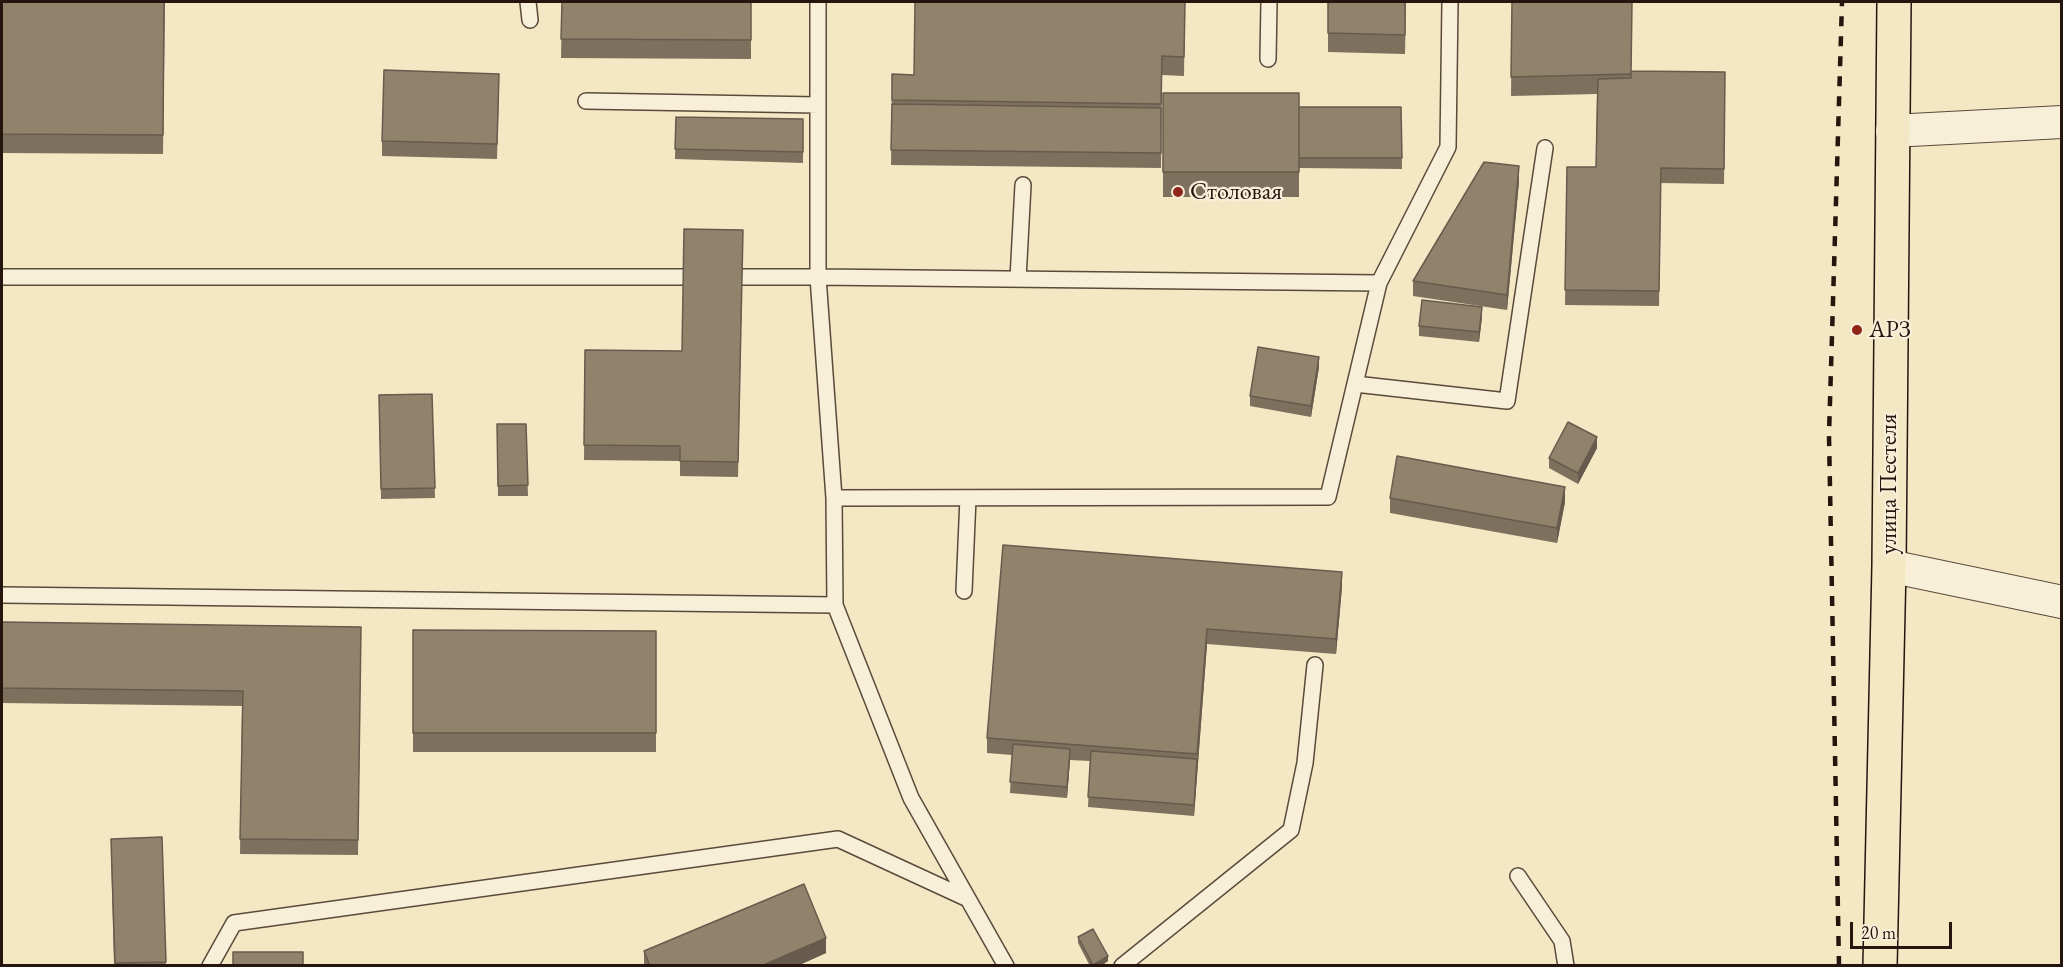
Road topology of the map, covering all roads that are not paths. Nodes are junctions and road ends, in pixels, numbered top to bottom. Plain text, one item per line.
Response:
1 (528, 2) edge
2 (818, 2) edge
3 (1269, 2) edge
4 (1450, 2) edge
5 (1894, 2) edge
6 (530, 20) dead end
7 (1268, 59) dead end
8 (586, 100) dead end
9 (818, 105) junction
10 (2061, 122) edge
11 (1892, 131) junction
12 (1545, 148) dead end
13 (1023, 185) dead end
14 (2, 277) edge
15 (818, 277) junction
16 (1018, 279) junction
17 (1379, 283) junction
18 (1355, 384) junction
19 (834, 498) junction
20 (968, 498) junction
21 (1888, 566) junction
22 (964, 591) dead end
23 (2, 595) edge
24 (2061, 603) edge
25 (835, 605) junction
26 (1316, 665) dead end
27 (1518, 876) dead end
28 (968, 899) junction
29 (210, 966) edge
30 (1006, 966) edge
31 (1122, 966) edge
32 (1566, 966) edge
33 (1880, 966) edge

1 - 6 lane
2 - 9 lane
3 - 7 lane
4 - 17 lane
5 - 11 main road, улица Пестеля
8 - 9 lane
9 - 15 lane
10 - 11 street
11 - 21 main road, улица Пестеля
12 - 18 lane
13 - 16 lane
14 - 15 lane
15 - 16 lane
15 - 19 lane
16 - 17 lane
17 - 18 lane
18 - 20 lane
19 - 20 lane
19 - 25 lane
20 - 22 lane
21 - 24 street
21 - 33 main road, улица Пестеля
23 - 25 lane
25 - 28 lane
26 - 31 lane
27 - 32 lane
28 - 29 lane
28 - 30 lane

